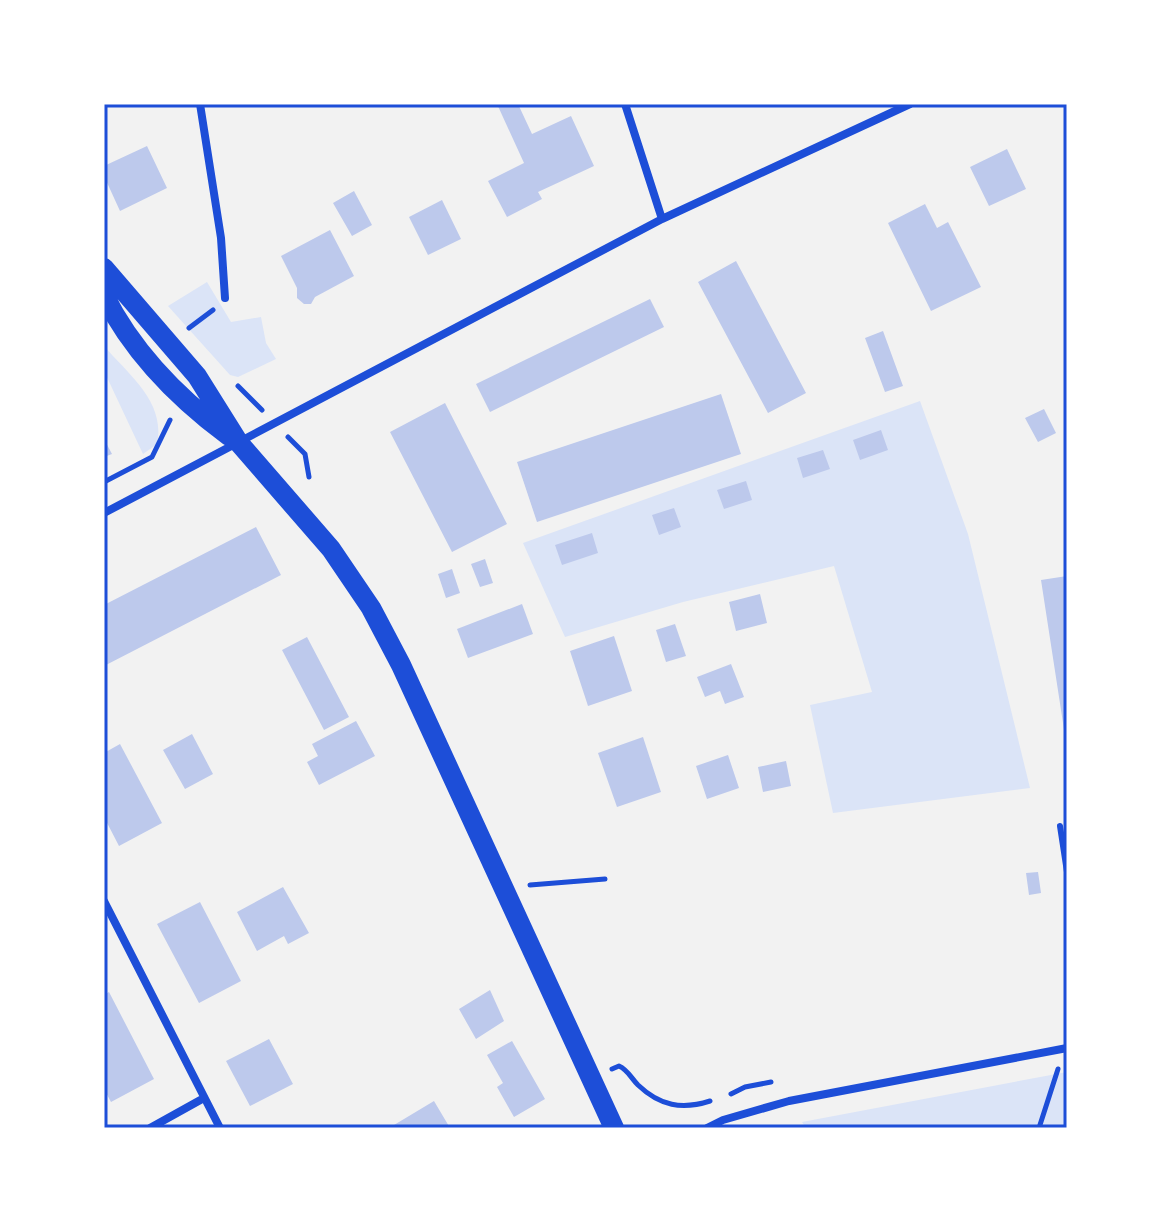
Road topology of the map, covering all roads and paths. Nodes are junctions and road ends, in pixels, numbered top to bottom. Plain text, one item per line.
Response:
1 (200, 104) edge
2 (625, 104) edge
3 (910, 104) edge
4 (662, 219) junction
5 (104, 268) edge
6 (104, 295) edge
7 (225, 298) dead end
8 (170, 419) dead end
9 (239, 443) junction
10 (104, 482) edge
11 (104, 513) edge
12 (1060, 826) dead end
13 (1067, 872) edge
14 (605, 879) dead end
15 (522, 886) dead end
16 (104, 901) edge
17 (1065, 1048) edge
18 (608, 1071) dead end
19 (775, 1081) dead end
20 (727, 1096) dead end
21 (204, 1098) junction
22 (714, 1100) dead end
23 (150, 1128) edge
24 (220, 1128) edge
25 (614, 1128) edge
26 (707, 1128) edge
27 (1039, 1128) edge

1 - 7 street
2 - 4 street
3 - 4 street
4 - 9 street
5 - 9 main road
6 - 9 main road
8 - 10 path
9 - 11 street
9 - 25 main road
12 - 13 lane
14 - 15 path
16 - 21 street
17 - 26 street
17 - 27 path
18 - 22 path
19 - 20 path
21 - 23 street
21 - 24 street

